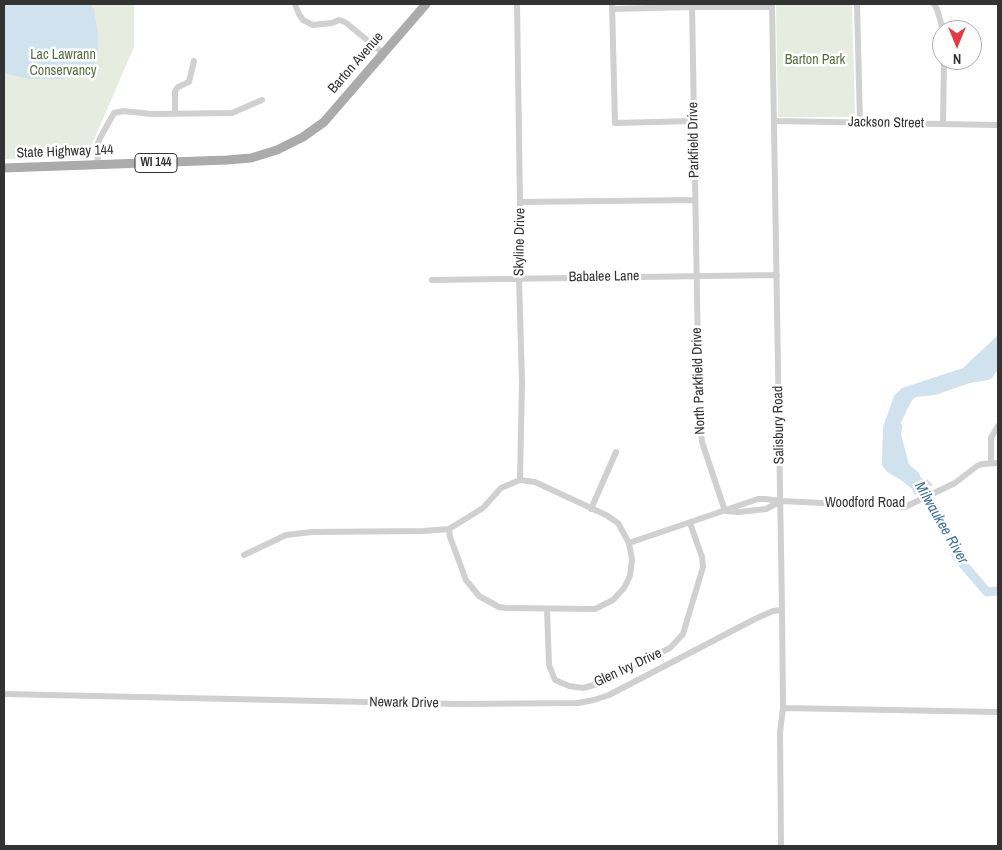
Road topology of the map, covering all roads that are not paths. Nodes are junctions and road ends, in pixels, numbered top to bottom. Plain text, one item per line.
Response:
1 (294, 4) edge
2 (426, 4) edge
3 (517, 4) edge
4 (857, 4) edge
5 (934, 4) edge
6 (692, 5) edge
7 (772, 5) edge
8 (612, 6) edge
9 (940, 20) edge
10 (382, 53) junction
11 (194, 61) dead end
12 (944, 70) edge
13 (262, 100) dead end
14 (175, 114) junction
15 (693, 121) junction
16 (775, 121) junction
17 (860, 122) junction
18 (943, 124) junction
19 (997, 125) dead end
20 (303, 137) joint
21 (98, 164) junction
22 (4, 168) edge
23 (695, 200) junction
24 (520, 202) junction
25 (777, 275) junction
26 (696, 276) junction
27 (519, 278) junction
28 (432, 280) dead end
29 (998, 426) edge
30 (616, 452) dead end
31 (995, 463) edge
32 (520, 480) junction
33 (780, 501) junction
34 (591, 509) junction
35 (725, 511) junction
36 (690, 523) junction
37 (449, 529) junction
38 (629, 543) junction
39 (244, 554) dead end
40 (547, 609) junction
41 (782, 610) junction
42 (4, 694) edge
43 (783, 708) junction
44 (998, 712) edge
45 (781, 846) edge

1 - 10 street
2 - 10 main road, Barton Avenue / WI 144
3 - 24 street, Skyline Drive
4 - 17 street
5 - 9 street
6 - 7 street
6 - 8 street
6 - 15 street, Parkfield Drive
7 - 16 street, Salisbury Road
8 - 15 street
10 - 20 main road, Barton Avenue / WI 144
11 - 14 street
12 - 18 street
13 - 14 street
14 - 21 street
15 - 23 street, Parkfield Drive
16 - 17 street, Jackson Street
16 - 25 street, Salisbury Road
17 - 18 street, Jackson Street
18 - 19 street, Jackson Street
20 - 21 main road, State Highway 144 / WI 144
21 - 22 main road, State Highway 144 / WI 144
23 - 24 street
23 - 26 street, Parkfield Drive
24 - 27 street, Skyline Drive
25 - 26 street, Babalee Lane
25 - 33 street, Salisbury Road
26 - 27 street, Babalee Lane
26 - 35 street, North Parkfield Drive
27 - 28 street, Babalee Lane
27 - 32 street, Skyline Drive
29 - 31 street
30 - 34 street
31 - 33 street, Woodford Road
32 - 34 street
32 - 37 street
33 - 35 street, Woodford Road
33 - 35 street, Woodford Road
33 - 41 street, Salisbury Road
34 - 38 street
35 - 36 street, Woodford Road
36 - 38 street, Woodford Road
36 - 40 street, Glen Ivy Drive
37 - 39 street
37 - 40 street
38 - 40 street
41 - 42 street, Newark Drive
41 - 43 street, Salisbury Road
43 - 44 street
43 - 45 street, Salisbury Road

